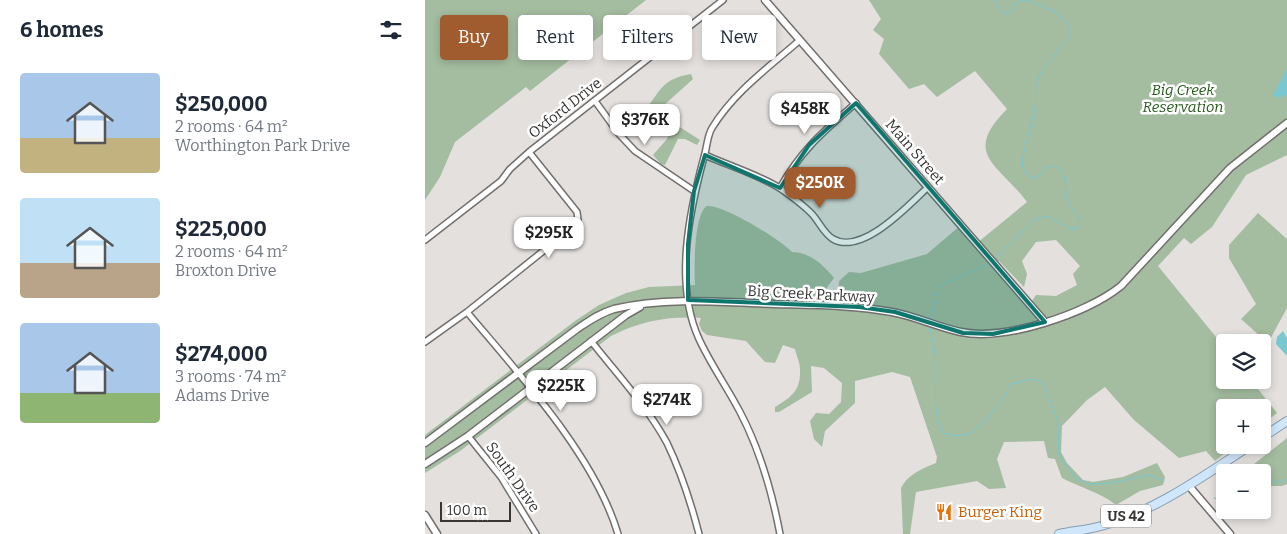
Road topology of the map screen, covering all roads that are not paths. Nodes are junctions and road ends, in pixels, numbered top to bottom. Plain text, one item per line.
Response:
1 (723, 0) edge
2 (765, 0) edge
3 (800, 40) junction
4 (595, 101) junction
5 (856, 103) junction
6 (1287, 123) edge
7 (529, 152) junction
8 (705, 155) junction
9 (928, 187) junction
10 (780, 188) junction
11 (695, 191) junction
12 (425, 240) edge
13 (688, 300) junction
14 (643, 305) junction
15 (467, 312) junction
16 (1045, 322) junction
17 (591, 341) junction
18 (425, 342) edge
19 (518, 374) junction
20 (529, 388) junction
21 (1287, 421) edge
22 (1271, 432) edge
23 (468, 436) junction
24 (425, 443) edge
25 (1237, 454) edge
26 (425, 464) edge
27 (1189, 486) junction
28 (425, 515) edge
29 (437, 534) edge
30 (536, 534) edge
31 (619, 534) edge
32 (699, 534) edge
33 (780, 534) edge
34 (1059, 534) edge
35 (1230, 534) edge

1 - 4 street, Oxford Drive
2 - 3 street, Main Street
3 - 5 street, Main Street
3 - 8 street
4 - 7 street, Oxford Drive
4 - 11 street
5 - 9 street, Main Street
5 - 10 street
6 - 16 street, Big Creek Parkway
7 - 12 street, Oxford Drive
7 - 15 street
8 - 10 street
8 - 11 street
9 - 10 street
9 - 16 street, Main Street
11 - 13 street
13 - 14 street, Big Creek Parkway
13 - 16 street, Big Creek Parkway
13 - 33 street
14 - 17 street, Big Creek Parkway
14 - 19 street, Big Creek Parkway
15 - 18 street
15 - 19 street
17 - 20 street, Big Creek Parkway
17 - 32 street
19 - 20 street
19 - 24 street, Big Creek Parkway
20 - 23 street, Big Creek Parkway
20 - 31 street
21 - 22 main road
23 - 26 street, Big Creek Parkway
23 - 30 street, South Drive
25 - 27 main road, US 42
27 - 34 main road, US 42
27 - 35 street
28 - 29 street

